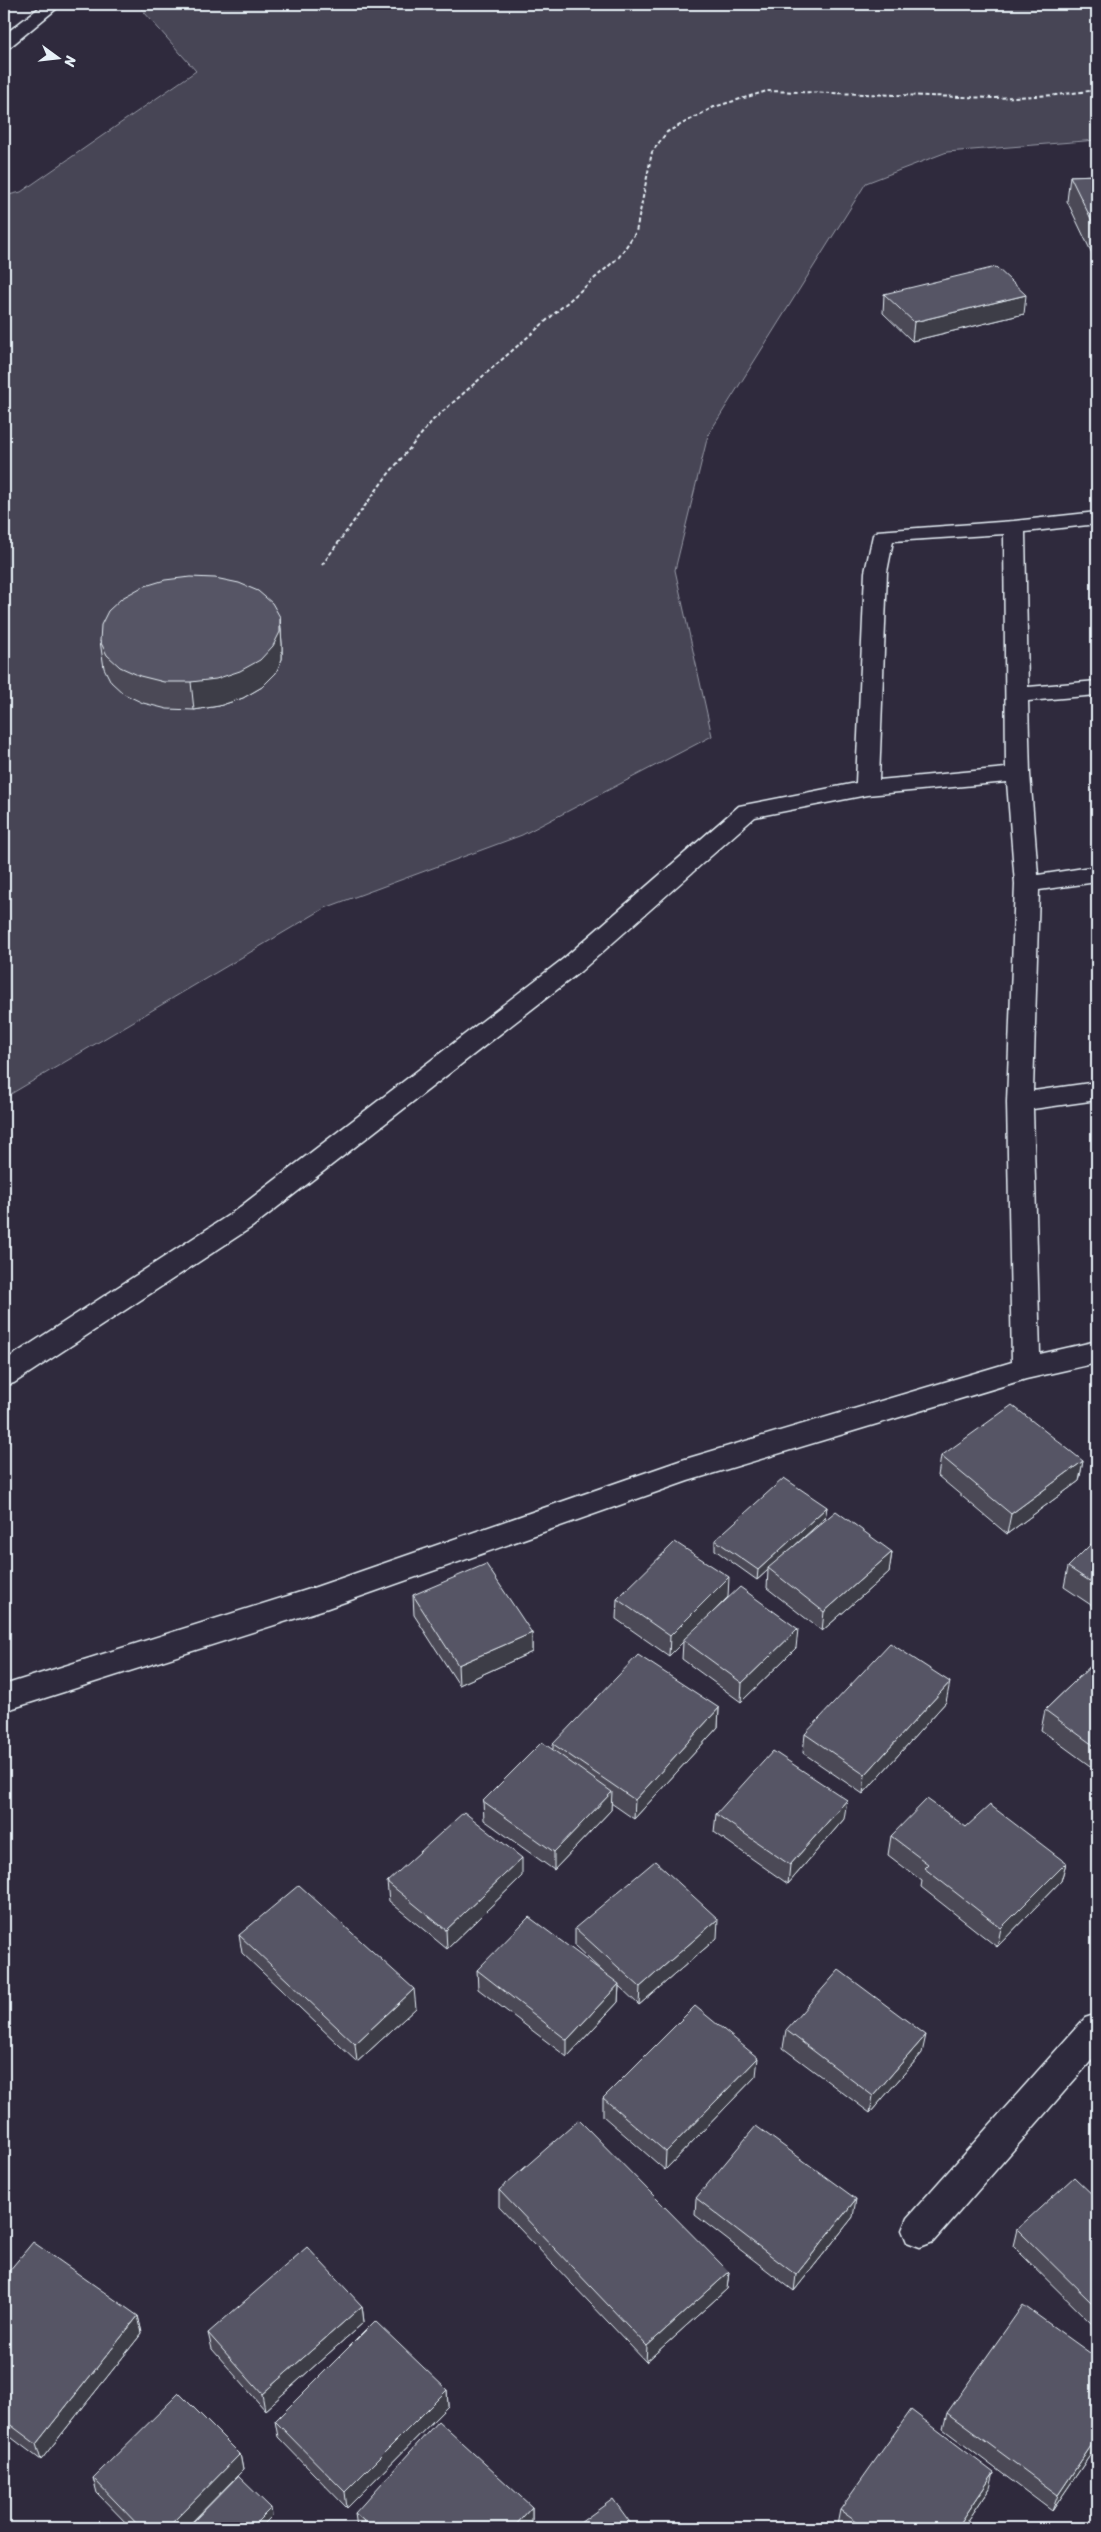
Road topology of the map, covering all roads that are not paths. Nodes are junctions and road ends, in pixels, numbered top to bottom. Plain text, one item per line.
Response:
1 (54, 4) edge
2 (4, 42) edge
3 (1097, 518) edge
4 (1014, 527) junction
5 (1097, 688) edge
6 (1016, 695) junction
7 (1018, 774) junction
8 (867, 788) junction
9 (1097, 874) edge
10 (1026, 884) junction
11 (1097, 1091) edge
12 (1020, 1102) junction
13 (1097, 1352) edge
14 (1026, 1368) junction
15 (4, 1375) edge
16 (4, 1698) edge
17 (1097, 2029) edge
18 (920, 2230) dead end

1 - 2 street
3 - 4 street
4 - 6 street
4 - 8 street
5 - 6 street
6 - 7 street
7 - 8 street
7 - 10 street
8 - 15 street
9 - 10 street
10 - 12 street
11 - 12 street
12 - 14 street
13 - 14 street
14 - 16 street
17 - 18 street

